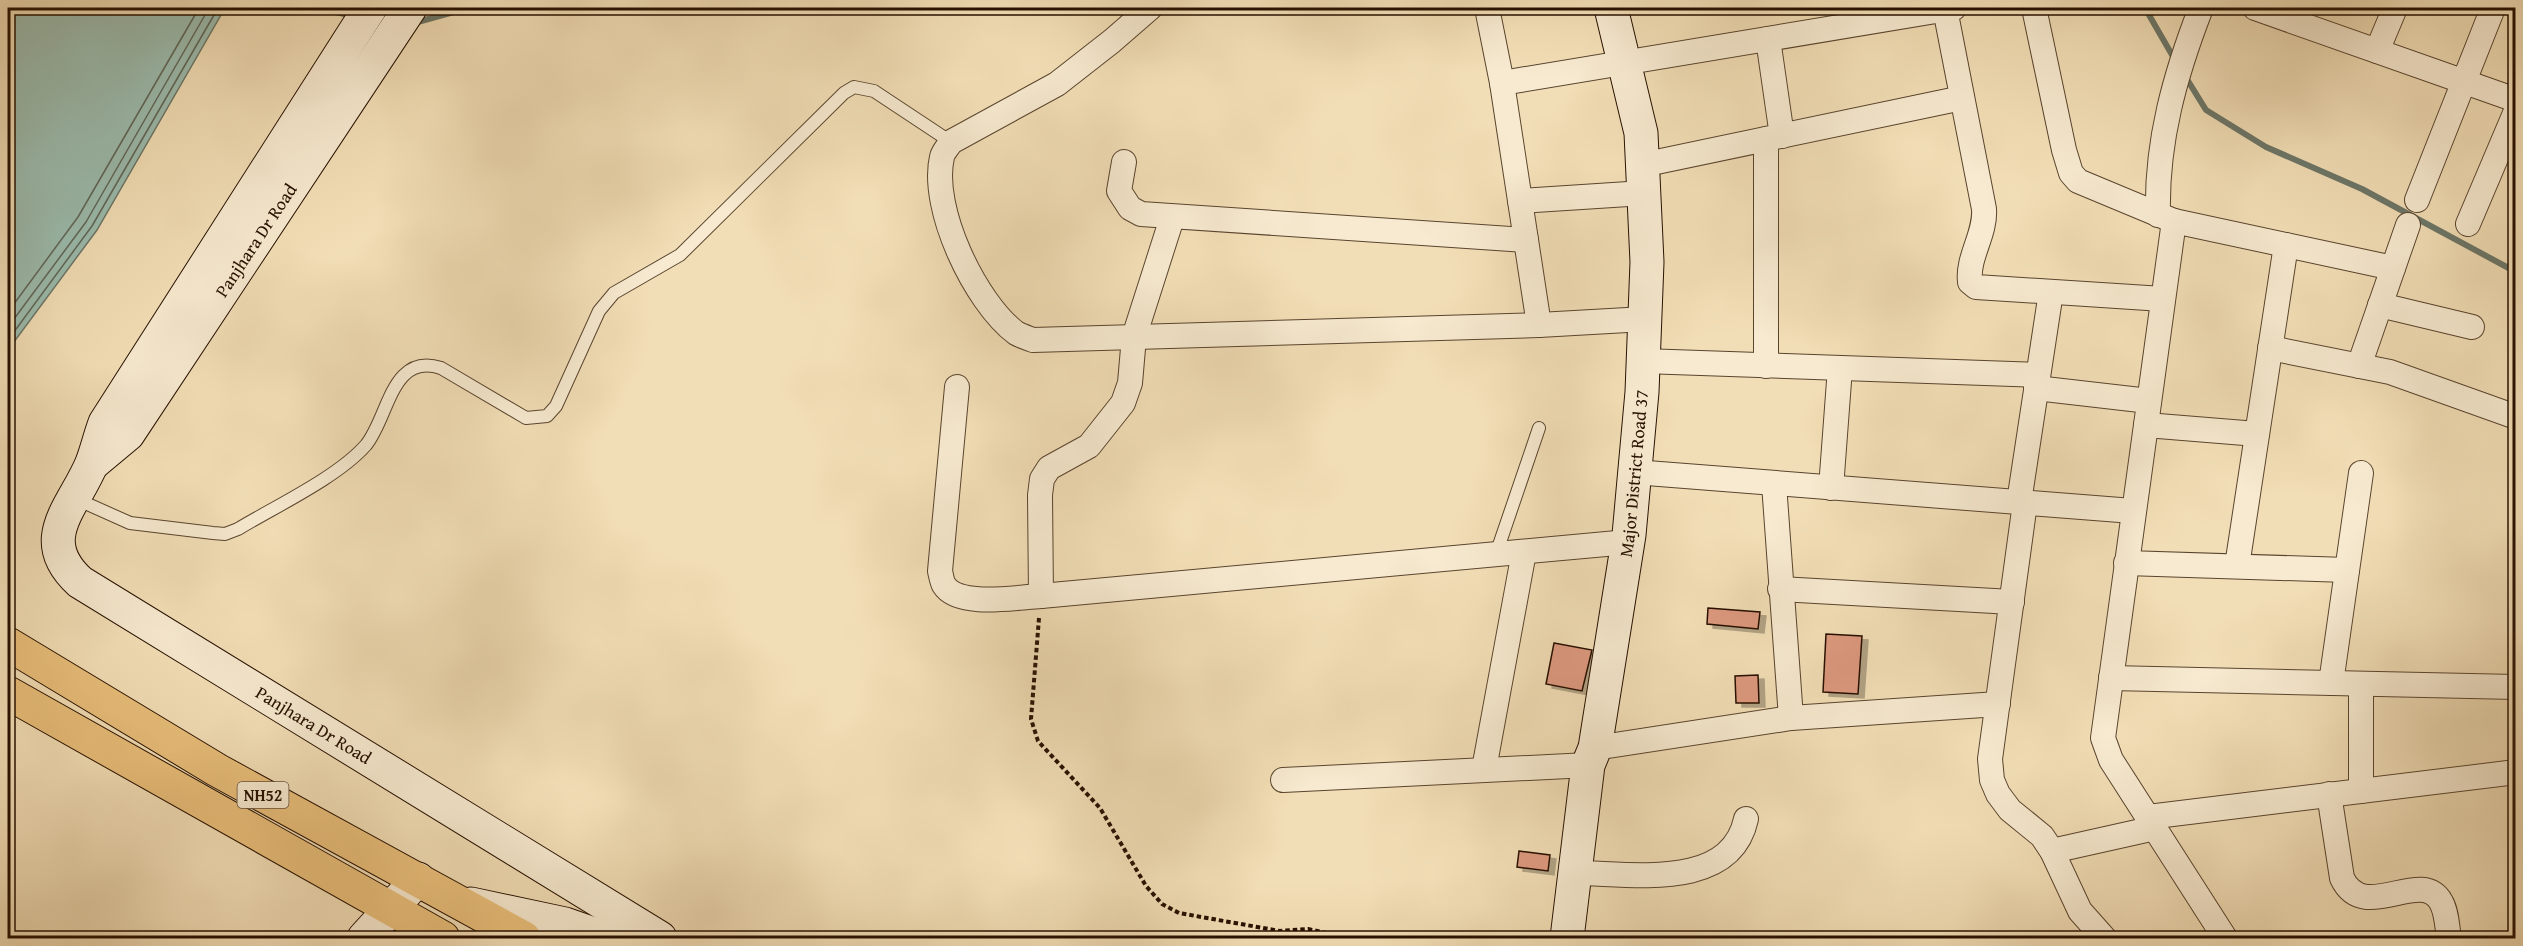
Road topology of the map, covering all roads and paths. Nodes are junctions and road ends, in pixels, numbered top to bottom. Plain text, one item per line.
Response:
1 (370, 8) edge
2 (410, 8) edge
3 (1150, 8) edge
4 (1487, 8) edge
5 (1611, 8) edge
6 (1949, 8) edge
7 (2034, 8) edge
8 (2201, 8) edge
9 (2255, 8) edge
10 (2395, 8) edge
11 (2493, 8) edge
12 (2298, 14) edge
13 (1768, 39) junction
14 (2378, 51) junction
15 (1624, 63) junction
16 (2463, 81) junction
17 (1502, 83) junction
18 (1962, 98) junction
19 (2516, 100) edge
20 (2516, 111) edge
21 (1774, 137) junction
22 (951, 142) junction
23 (1124, 162) dead end
24 (1643, 179) junction
25 (2417, 200) dead end
26 (1520, 201) junction
27 (1172, 218) junction
28 (2166, 218) junction
29 (2468, 224) dead end
30 (2408, 225) dead end
31 (1526, 240) junction
32 (2286, 245) junction
33 (2393, 268) junction
34 (2051, 292) junction
35 (2163, 299) junction
36 (2380, 305) junction
37 (1645, 319) junction
38 (1539, 325) junction
39 (2472, 327) dead end
40 (1134, 337) junction
41 (2270, 348) junction
42 (1643, 361) junction
43 (1766, 366) junction
44 (2359, 366) junction
45 (1840, 368) junction
46 (2037, 382) junction
47 (957, 387) dead end
48 (2147, 413) junction
49 (2516, 417) edge
50 (1539, 428) dead end
51 (2258, 434) junction
52 (92, 464) junction
53 (1634, 472) junction
54 (2361, 473) dead end
55 (1774, 484) junction
56 (1831, 488) junction
57 (73, 497) junction
58 (2022, 503) junction
59 (2133, 511) junction
60 (1628, 542) junction
61 (1524, 552) junction
62 (1496, 554) junction
63 (2126, 563) junction
64 (2238, 566) junction
65 (2348, 570) junction
66 (1780, 589) junction
67 (1041, 596) junction
68 (2012, 602) junction
69 (8, 644) edge
70 (2111, 678) junction
71 (2331, 683) junction
72 (2361, 684) junction
73 (2516, 687) edge
74 (8, 693) edge
75 (1998, 704) junction
76 (1791, 718) junction
77 (1592, 756) junction
78 (1484, 769) junction
79 (2516, 772) edge
80 (1283, 780) dead end
81 (2361, 791) junction
82 (2330, 794) junction
83 (1746, 819) dead end
84 (2151, 823) junction
85 (2052, 851) junction
86 (1574, 873) junction
87 (418, 879) junction
88 (458, 901) junction
89 (390, 910) junction
90 (364, 939) edge
91 (443, 939) edge
92 (524, 939) edge
93 (605, 939) edge
94 (660, 939) edge
95 (1349, 939) edge
96 (1567, 939) edge
97 (2104, 939) edge
98 (2226, 939) edge
99 (2449, 939) edge

1 - 52 street, Panjhara Dr Road
2 - 52 street, Panjhara Dr Road
3 - 22 street
4 - 17 street
5 - 15 street, Major District Road 37
6 - 13 street
6 - 18 street
7 - 28 street
8 - 28 street
9 - 12 street
10 - 14 street
11 - 16 street
12 - 14 street
13 - 15 street
13 - 21 street
14 - 16 street
15 - 17 street
15 - 24 street, Major District Road 37
16 - 19 street
16 - 25 street
17 - 26 street
18 - 21 street
18 - 34 street
20 - 29 street
21 - 24 street
21 - 43 street
22 - 40 street
22 - 57 lane
23 - 27 street
24 - 26 street
24 - 37 street, Major District Road 37
26 - 31 street
27 - 31 street
27 - 40 street
28 - 32 street
28 - 35 street
30 - 33 street
31 - 38 street
32 - 33 street
32 - 41 street
33 - 36 street
34 - 35 street
34 - 46 street
35 - 48 street
36 - 39 street
36 - 44 street
37 - 38 street
37 - 42 street, Major District Road 37
38 - 40 street
40 - 67 street
41 - 44 street
41 - 51 street
42 - 43 street
42 - 53 street, Major District Road 37
43 - 45 street
44 - 49 street
45 - 46 street
45 - 56 street
46 - 48 street
46 - 58 street
47 - 67 street
48 - 51 street
48 - 59 street
50 - 62 lane
51 - 64 street
52 - 57 street, Panjhara Dr Road
53 - 55 street
53 - 60 street, Major District Road 37
54 - 65 street
55 - 56 street
55 - 66 street
56 - 58 street
57 - 94 street, Panjhara Dr Road
58 - 59 street
58 - 68 street
59 - 63 street
60 - 61 street
60 - 77 street, Major District Road 37
61 - 62 street
61 - 78 street
62 - 67 street
63 - 64 street
63 - 70 street
64 - 65 street
65 - 71 street
66 - 68 street
66 - 76 street
67 - 95 path
68 - 75 street
69 - 87 highway, NH52
70 - 71 street
70 - 84 street
71 - 72 street
72 - 73 street
72 - 81 street
74 - 89 highway, NH52
75 - 76 street
75 - 85 street
76 - 77 street
77 - 78 street
77 - 86 street, Major District Road 37
78 - 80 street
79 - 81 street
81 - 82 street
82 - 84 street
82 - 99 street
83 - 86 street
84 - 85 street
84 - 98 street
85 - 97 street
86 - 96 street, Major District Road 37
87 - 88 highway, NH52
87 - 89 street
88 - 92 highway, NH52
88 - 93 street
89 - 90 street
89 - 91 highway, NH52

